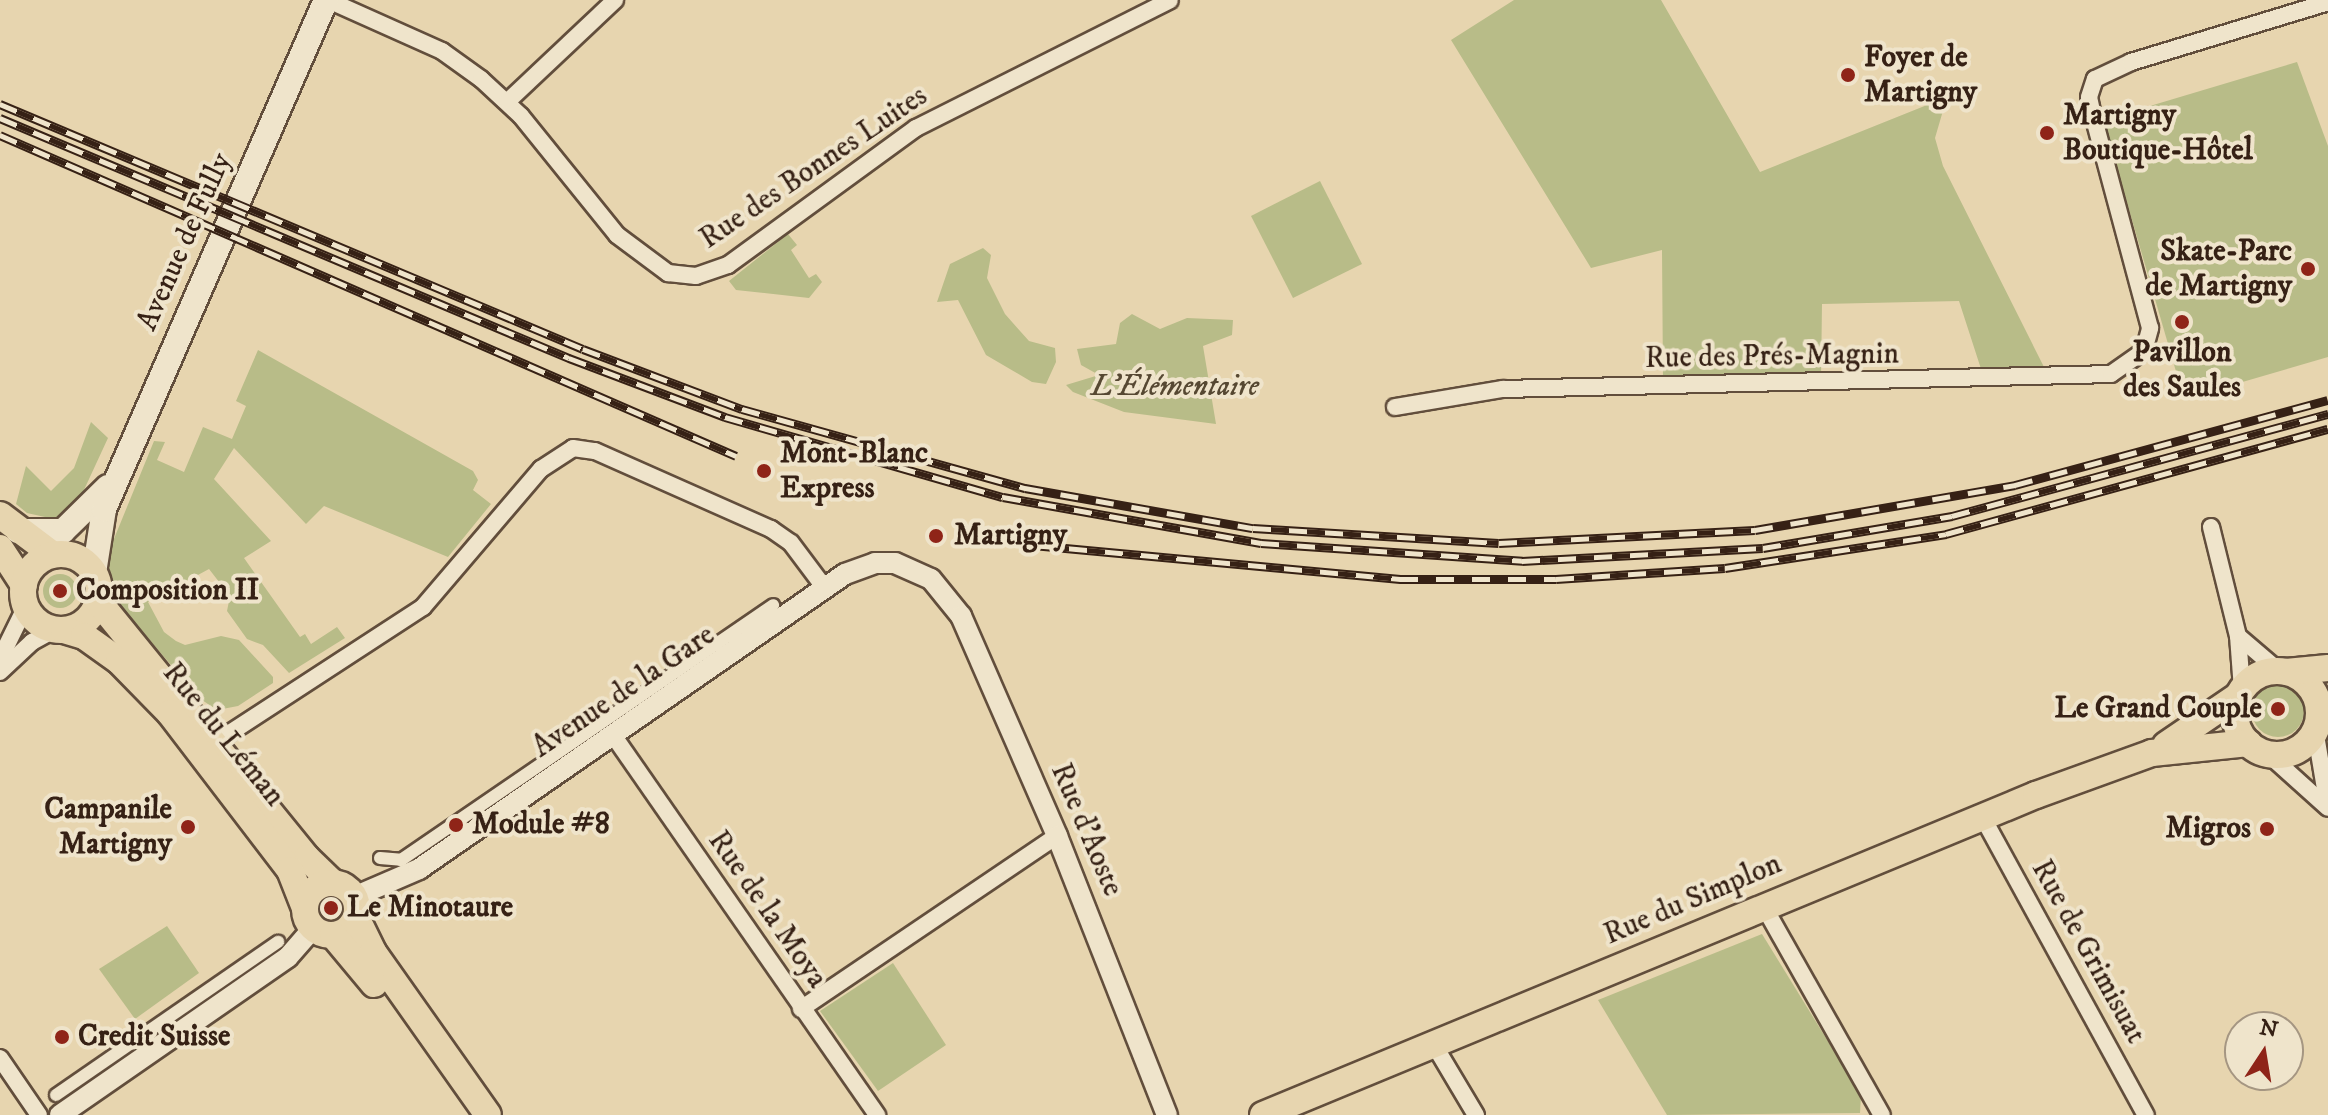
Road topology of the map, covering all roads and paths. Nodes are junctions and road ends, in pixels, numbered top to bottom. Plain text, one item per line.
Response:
1 (327, 0) edge
2 (615, 0) edge
3 (1170, 0) edge
4 (2328, 2) edge
5 (508, 101) junction
6 (1395, 407) dead end
7 (120, 473) junction
8 (104, 509) junction
9 (2211, 527) dead end
10 (6, 531) edge
11 (57, 555) junction
12 (94, 573) junction
13 (931, 579) joint
14 (824, 587) junction
15 (25, 596) junction
16 (98, 601) junction
17 (773, 605) dead end
18 (59, 629) junction
19 (2238, 636) junction
20 (0, 659) edge
21 (2328, 668) edge
22 (0, 672) edge
23 (2283, 672) junction
24 (2240, 692) junction
25 (2320, 716) edge
26 (613, 735) junction
27 (216, 742) junction
28 (2258, 748) junction
29 (2152, 753) junction
30 (2328, 808) edge
31 (1982, 816) junction
32 (1057, 836) junction
33 (380, 858) dead end
34 (348, 899) junction
35 (1763, 905) junction
36 (317, 924) junction
37 (278, 942) dead end
38 (801, 1009) junction
39 (1433, 1043) junction
40 (0, 1058) edge
41 (58, 1105) edge
42 (39, 1115) edge
43 (466, 1115) edge
44 (488, 1115) edge
45 (877, 1115) edge
46 (1167, 1115) edge
47 (1263, 1115) edge
48 (1476, 1115) edge
49 (1882, 1115) edge
50 (2146, 1115) edge

1 - 5 street, Rue des Bonnes Luites
1 - 7 main road, Avenue de Fully
2 - 5 street
3 - 5 street, Rue des Bonnes Luites
4 - 6 street, Rue des Prés-Magnin
7 - 8 main road, Avenue de Fully
7 - 10 main road
8 - 11 main road, Avenue de Fully
8 - 12 main road, Avenue de Fully
9 - 19 street
10 - 11 main road
10 - 15 main road
11 - 12 main road
11 - 15 main road
12 - 16 main road
13 - 14 street, Avenue de la Gare
13 - 32 street, Rue d'Aoste
14 - 26 street, Avenue de la Gare
14 - 27 street
15 - 18 main road
15 - 20 street
16 - 18 main road
16 - 27 main road, Rue du Léman
17 - 33 street
18 - 22 street
18 - 36 main road, Rue du Léman
19 - 23 street
19 - 24 street
21 - 23 main road
23 - 24 main road
23 - 25 main road
24 - 28 main road
24 - 29 main road, Rue du Simplon
25 - 28 main road
25 - 30 street
26 - 34 street, Avenue de la Gare
26 - 38 street, Rue de la Moya
27 - 34 main road, Rue du Léman
28 - 29 main road, Rue du Simplon
28 - 30 street
29 - 31 main road, Rue du Simplon
31 - 35 main road, Rue du Simplon
31 - 50 street, Rue de Grimisuat
32 - 38 street
32 - 46 street, Rue d'Aoste
34 - 36 main road
34 - 36 main road
34 - 44 main road, Rue du Léman
35 - 39 main road, Rue du Simplon
35 - 49 street
36 - 41 street
36 - 43 main road, Rue du Léman
37 - 41 street
38 - 45 street, Rue de la Moya
39 - 47 main road, Rue du Simplon
39 - 48 street
40 - 42 street

